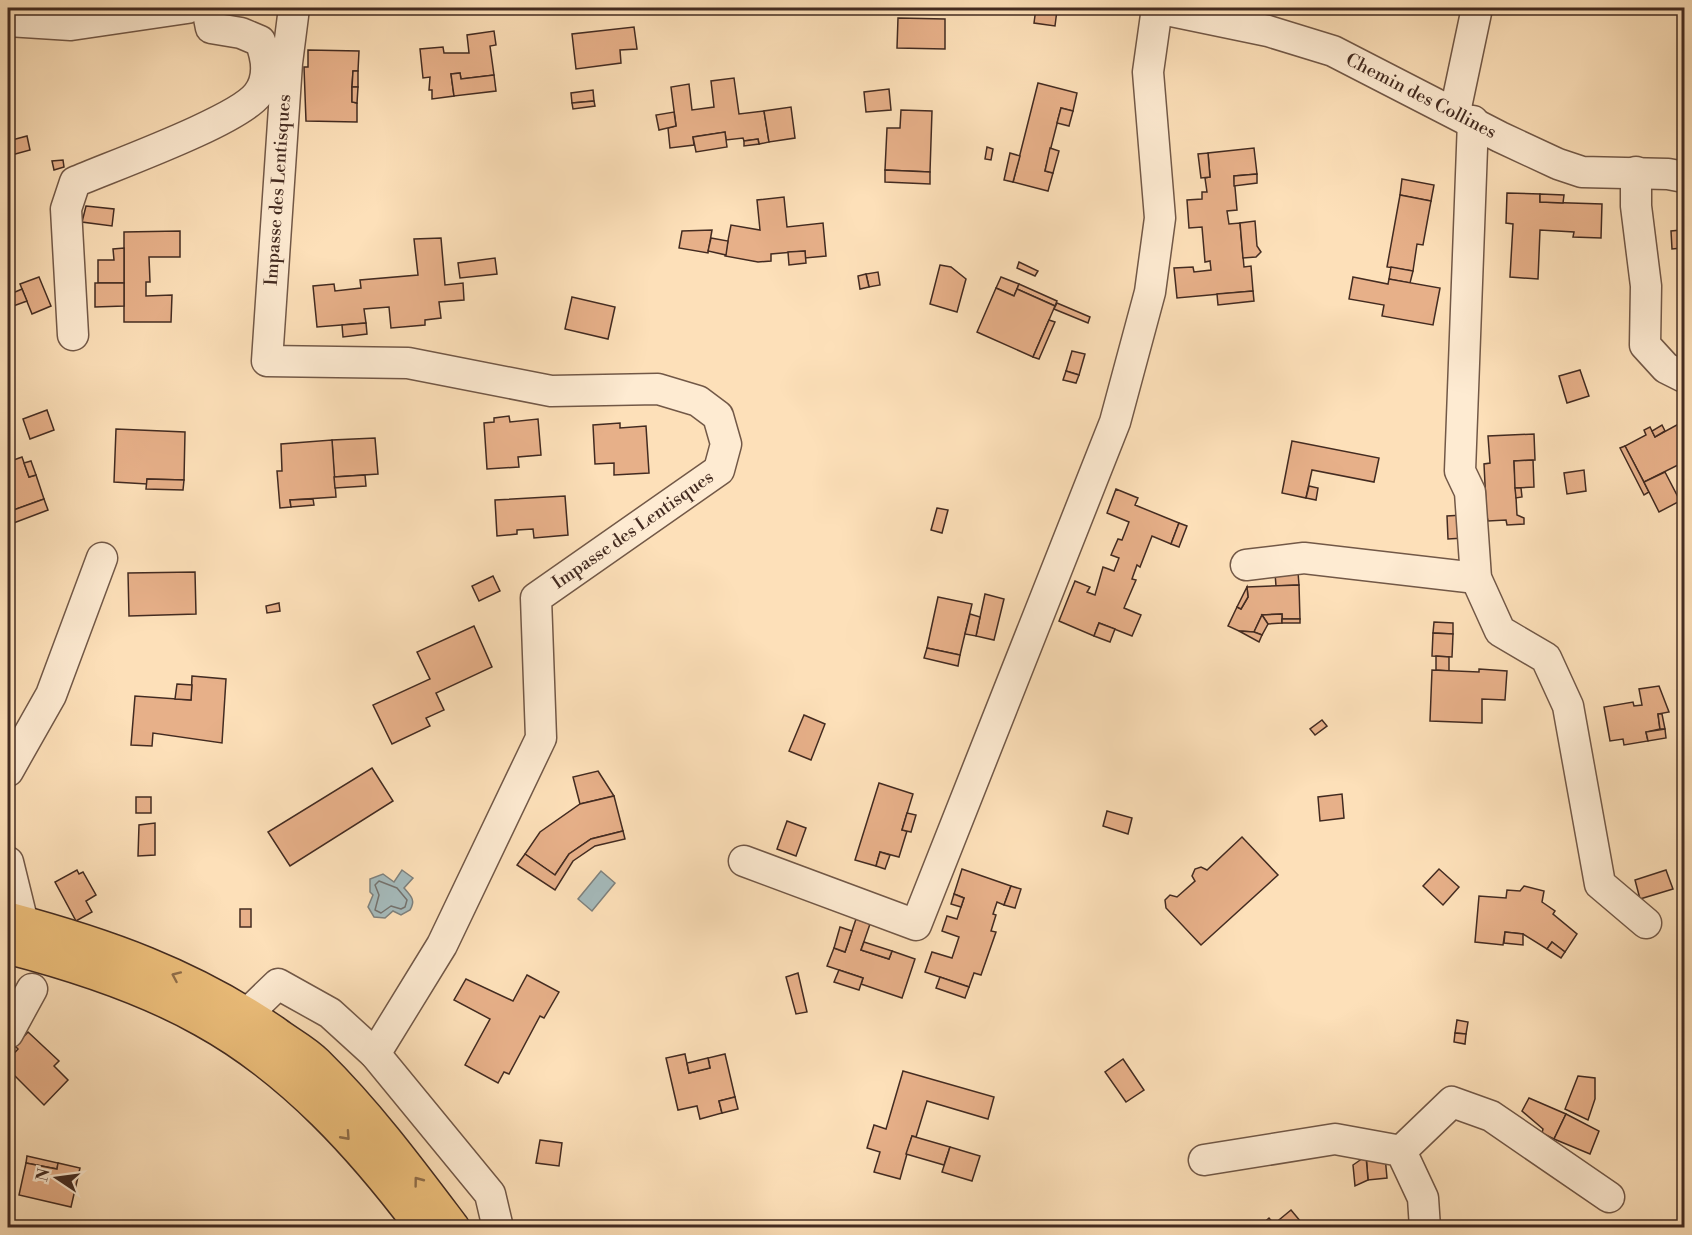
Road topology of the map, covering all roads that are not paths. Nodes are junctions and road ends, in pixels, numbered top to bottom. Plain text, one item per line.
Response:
1 (187, 8) edge
2 (207, 8) edge
3 (294, 8) edge
4 (1157, 8) edge
5 (1477, 8) edge
6 (8, 21) edge
7 (1464, 117) junction
8 (1636, 172) junction
9 (1684, 177) edge
10 (73, 335) dead end
11 (1684, 377) edge
12 (102, 558) dead end
13 (1246, 565) dead end
14 (1476, 578) junction
15 (8, 771) edge
16 (8, 861) edge
17 (744, 861) dead end
18 (1646, 923) dead end
19 (11, 930) edge
20 (32, 989) dead end
21 (145, 993) junction
22 (247, 1014) junction
23 (8, 1033) edge
24 (375, 1054) junction
25 (312, 1099) junction
26 (1401, 1151) junction
27 (1204, 1160) dead end
28 (1609, 1197) dead end
29 (423, 1227) edge
30 (453, 1227) edge
31 (498, 1227) edge
32 (1425, 1227) edge

1 - 6 street
2 - 10 street
3 - 24 street, Impasse des Lentisques
4 - 7 street, Chemin des Collines
4 - 17 street
5 - 7 street
7 - 8 street, Chemin des Collines
7 - 14 street
8 - 9 street, Chemin des Collines
8 - 11 street
12 - 15 street
13 - 14 street
14 - 18 street
16 - 19 street
19 - 21 main road
22 -> 19 main road
20 - 23 street
21 - 22 street
21 - 25 main road
22 - 24 street
22 - 25 street
30 -> 22 main road
24 - 31 street
25 -> 29 main road
26 - 27 street
26 - 28 street
26 - 32 street

